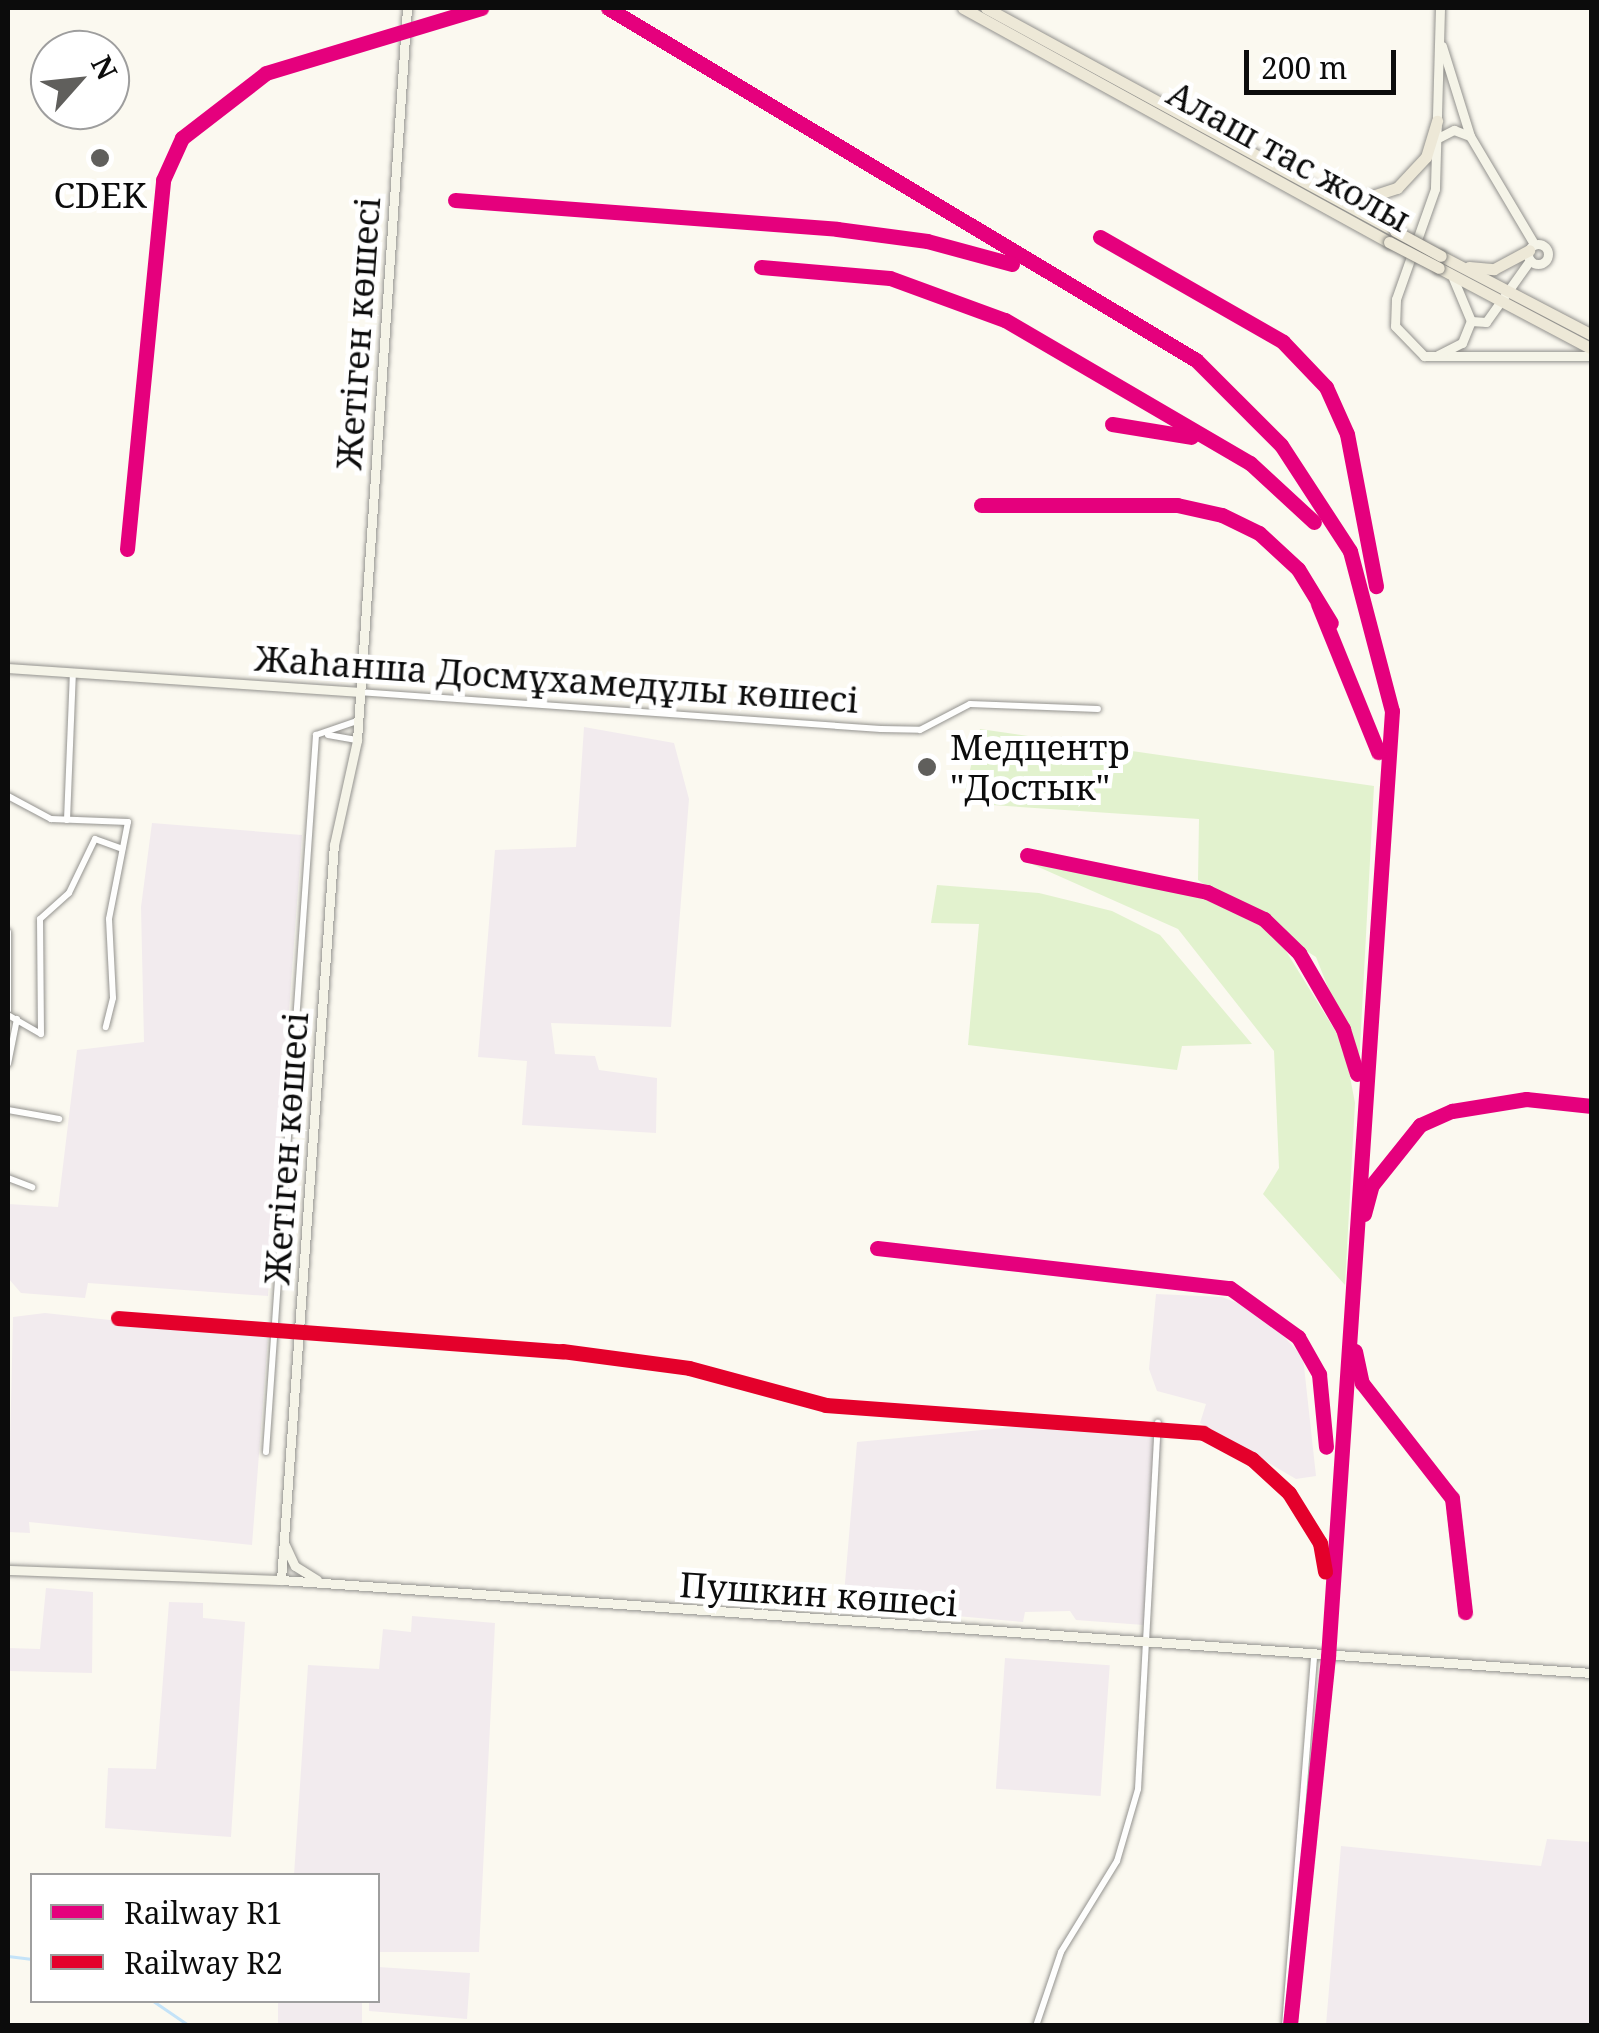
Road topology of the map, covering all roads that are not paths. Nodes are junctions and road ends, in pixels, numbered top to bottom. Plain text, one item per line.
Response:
1 (407, 8) edge
2 (963, 8) edge
3 (986, 8) edge
4 (1440, 8) edge
5 (1440, 34) junction
6 (1098, 76) junction
7 (1437, 122) junction
8 (1470, 136) junction
9 (1438, 138) junction
10 (1319, 189) junction
11 (1392, 237) junction
12 (1531, 251) junction
13 (1447, 266) junction
14 (1501, 295) junction
15 (1471, 321) junction
16 (1592, 335) edge
17 (1592, 352) edge
18 (1435, 356) junction
19 (8, 668) edge
20 (73, 671) junction
21 (356, 692) junction
22 (1098, 709) dead end
23 (357, 721) junction
24 (327, 735) junction
25 (357, 740) junction
26 (8, 796) edge
27 (66, 820) junction
28 (98, 823) junction
29 (95, 839) junction
30 (122, 849) junction
31 (8, 932) edge
32 (8, 1012) edge
33 (17, 1020) junction
34 (106, 1027) dead end
35 (8, 1064) edge
36 (8, 1110) edge
37 (59, 1119) dead end
38 (8, 1178) edge
39 (32, 1187) dead end
40 (1158, 1423) dead end
41 (266, 1452) dead end
42 (285, 1545) junction
43 (8, 1568) edge
44 (281, 1580) junction
45 (324, 1584) junction
46 (1148, 1645) junction
47 (1314, 1656) junction
48 (1592, 1672) edge
49 (1036, 2026) edge
50 (1286, 2026) edge

1 - 21 main road, Жетіген көшесі
2 - 6 main road, Алаш тас жолы
3 - 6 main road, Алаш тас жолы
4 - 5 main road
5 - 7 main road
5 - 8 main road
6 - 10 main road, Алаш тас жолы
6 - 11 main road, Алаш тас жолы
7 - 9 main road
7 - 10 main road
8 - 9 main road
8 - 12 main road
9 - 18 main road
10 - 11 main road, Алаш тас жолы
11 - 13 main road, Алаш тас жолы, bridge
12 - 13 main road
12 - 14 main road
13 - 14 main road, Алаш тас жолы
13 - 15 main road
14 - 15 main road
14 - 16 main road, Алаш тас жолы
14 - 17 main road, Алаш тас жолы
15 - 18 main road
17 - 18 main road
19 - 20 main road, Жаһанша Досмұхамедұлы көшесі
20 - 21 main road, Жаһанша Досмұхамедұлы көшесі
20 - 27 street
21 - 22 street, Жаһанша Досмұхамедұлы көшесі
21 - 23 main road, Жетіген көшесі
23 - 24 street
23 - 25 main road, Жетіген көшесі
24 - 25 street
24 - 41 street
25 - 42 main road, Жетіген көшесі
26 - 27 street
27 - 28 street
28 - 29 street
28 - 30 street
29 - 30 street
29 - 33 street
30 - 34 street
31 - 32 street
32 - 33 street
33 - 35 street
36 - 37 street
38 - 39 street
40 - 46 street
42 - 44 main road, Жетіген көшесі
42 - 45 main road
43 - 44 main road, Пушкин көшесі
44 - 45 main road, Пушкин көшесі
45 - 46 main road, Пушкин көшесі
46 - 47 main road, Пушкин көшесі
46 - 49 street
47 - 48 main road, Пушкин көшесі
47 - 50 street

